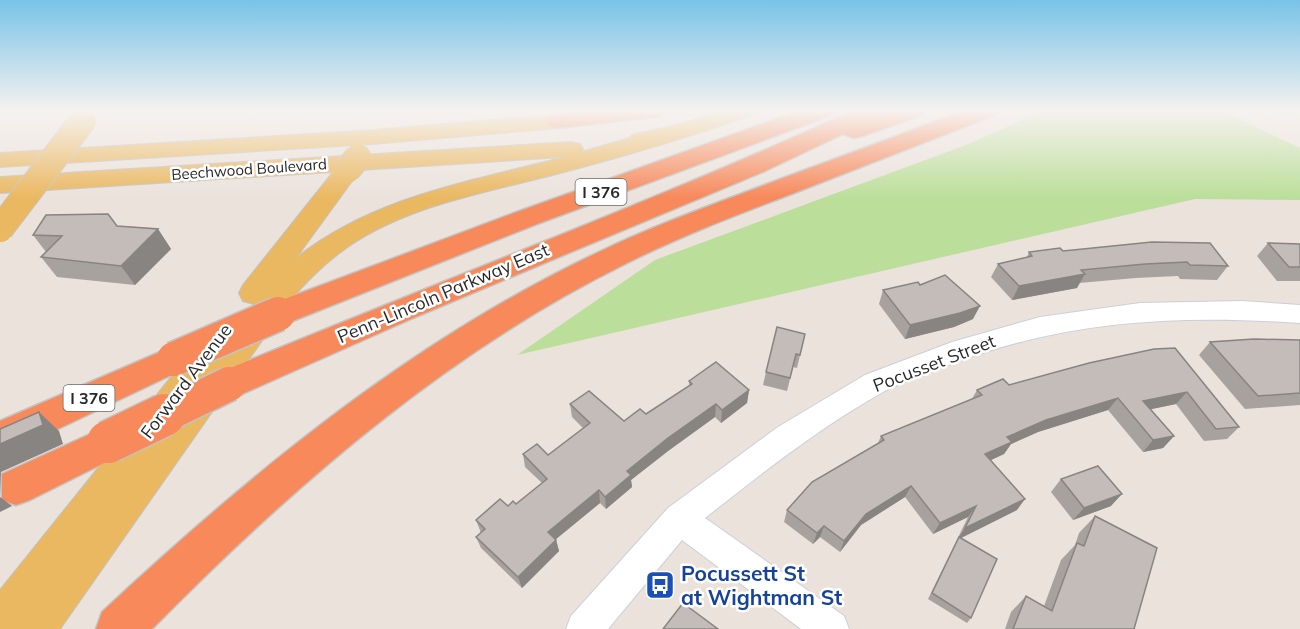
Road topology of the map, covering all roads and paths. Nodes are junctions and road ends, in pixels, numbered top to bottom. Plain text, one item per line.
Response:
1 (68, 139) edge
2 (192, 139) edge
3 (437, 139) edge
4 (642, 139) edge
5 (652, 139) edge
6 (743, 139) edge
7 (811, 139) edge
8 (830, 139) edge
9 (910, 139) edge
10 (359, 155) junction
11 (39, 159) junction
12 (0, 160) edge
13 (756, 165) junction
14 (0, 185) edge
15 (0, 229) edge
16 (1300, 314) edge
17 (3, 437) edge
18 (16, 487) dead end
19 (679, 519) junction
20 (0, 625) edge
21 (33, 629) edge
22 (119, 629) edge
23 (584, 629) edge
24 (831, 629) edge

1 - 15 main road, bridge
2 - 11 main road, Beechwood Boulevard
3 - 10 main road
4 - 14 main road, Beechwood Boulevard
5 - 21 main road
6 - 17 highway, Penn-Lincoln Parkway East / I 376, bridge
7 - 13 highway, Penn-Lincoln Parkway East / I 376
8 - 13 highway
9 - 22 highway
10 - 11 main road
10 - 20 main road, Forward Avenue
11 - 12 main road, Beechwood Boulevard
13 - 18 highway, Penn-Lincoln Parkway East / I 376, bridge
16 - 19 street, Pocusset Street
19 - 23 street, Pocusset Street
19 - 24 street

